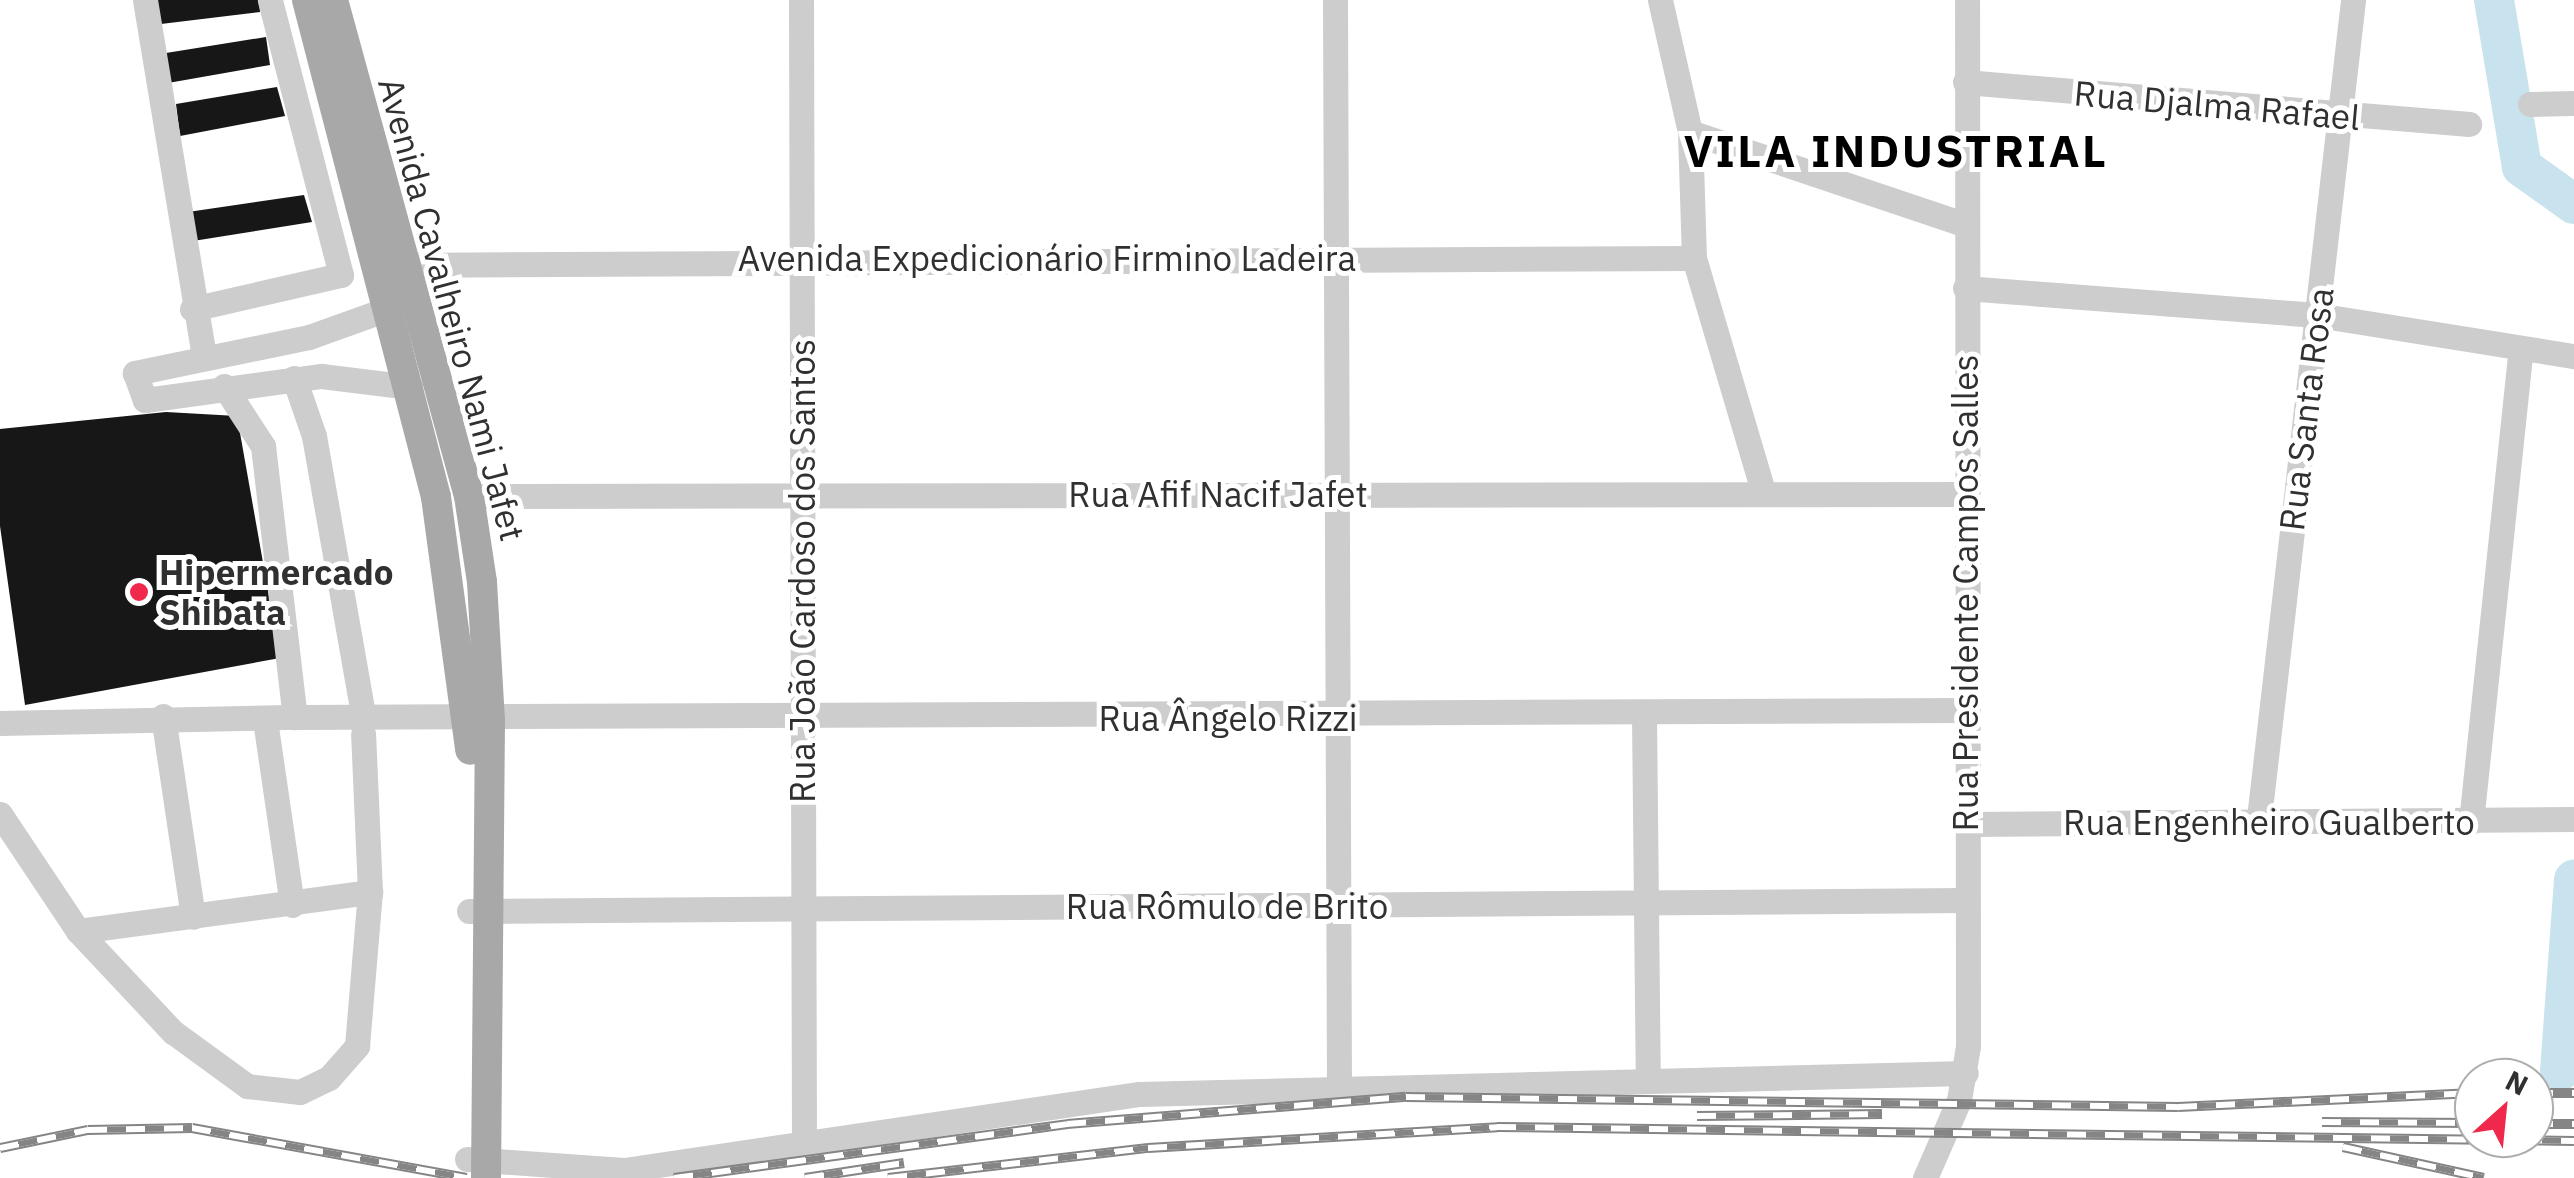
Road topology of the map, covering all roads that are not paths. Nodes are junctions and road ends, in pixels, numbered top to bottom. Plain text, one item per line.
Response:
1 (144, 0) edge
2 (270, 0) edge
3 (307, 0) edge
4 (334, 0) edge
5 (800, 0) edge
6 (1335, 0) edge
7 (1660, 0) edge
8 (1967, 0) edge
9 (2353, 0) edge
10 (1966, 82) junction
11 (2574, 103) edge
12 (2530, 104) dead end
13 (2340, 118) junction
14 (2470, 124) dead end
15 (1690, 132) junction
16 (1967, 224) junction
17 (1339, 256) junction
18 (1694, 258) junction
19 (801, 259) junction
20 (389, 265) junction
21 (1965, 288) junction
22 (390, 308) junction
23 (192, 309) junction
24 (2317, 315) junction
25 (2520, 348) junction
26 (2574, 356) edge
27 (204, 357) junction
28 (294, 378) junction
29 (224, 386) junction
30 (410, 387) junction
31 (1763, 491) junction
32 (1340, 494) junction
33 (1966, 494) junction
34 (803, 495) junction
35 (469, 496) junction
36 (1965, 710) junction
37 (800, 714) junction
38 (1644, 715) junction
39 (163, 716) junction
40 (295, 717) junction
41 (265, 720) junction
42 (480, 720) junction
43 (1340, 720) junction
44 (0, 724) edge
45 (363, 725) junction
46 (0, 814) edge
47 (2259, 818) junction
48 (2574, 819) edge
49 (2471, 822) junction
50 (1965, 824) junction
51 (370, 892) junction
52 (1966, 900) junction
53 (1648, 902) junction
54 (804, 904) junction
55 (292, 905) junction
56 (1341, 906) junction
57 (478, 912) junction
58 (192, 917) junction
59 (78, 930) junction
60 (1966, 1073) junction
61 (1648, 1075) junction
62 (1339, 1084) junction
63 (804, 1141) junction
64 (477, 1169) edge
65 (1925, 1178) edge

1 - 23 street
2 - 23 street
3 - 20 main road, Avenida Cavalheiro Nami Jafet
4 - 20 main road, Avenida Cavalheiro Nami Jafet
5 - 19 street, Rua João Cardoso dos Santos
6 - 17 street
7 - 15 street
8 - 10 street, Rua Presidente Campos Salles
9 - 13 street, Rua Santa Rosa
10 - 13 street, Rua Djalma Rafael
10 - 16 street, Rua Presidente Campos Salles
11 - 12 street
13 - 14 street, Rua Djalma Rafael
13 - 24 street, Rua Santa Rosa
15 - 16 street
15 - 18 street
16 - 21 street, Rua Presidente Campos Salles
17 - 18 street, Avenida Expedicionário Firmino Ladeira
17 - 19 street, Avenida Expedicionário Firmino Ladeira
17 - 32 street
18 - 31 street
19 - 20 street, Avenida Expedicionário Firmino Ladeira
19 - 34 street, Rua João Cardoso dos Santos
20 - 22 main road, Avenida Cavalheiro Nami Jafet
20 - 35 main road, Avenida Cavalheiro Nami Jafet
21 - 24 street
21 - 33 street, Rua Presidente Campos Salles
22 - 27 street
22 - 30 main road, Avenida Cavalheiro Nami Jafet
23 - 27 street
24 - 25 street
24 - 47 street, Rua Santa Rosa
25 - 26 street
25 - 49 street
27 - 29 street
28 - 29 street
28 - 30 street
28 - 45 street
29 - 40 street
30 - 42 main road, Avenida Cavalheiro Nami Jafet
31 - 32 street, Rua Afif Nacif Jafet
31 - 33 street, Rua Afif Nacif Jafet
32 - 34 street, Rua Afif Nacif Jafet
32 - 43 street
33 - 36 street, Rua Presidente Campos Salles
34 - 35 street, Rua Afif Nacif Jafet
34 - 37 street, Rua João Cardoso dos Santos
35 - 42 main road, Avenida Cavalheiro Nami Jafet
36 - 38 street, Rua Ângelo Rizzi
36 - 50 street, Rua Presidente Campos Salles
37 - 42 street, Rua Ângelo Rizzi
37 - 43 street, Rua Ângelo Rizzi
37 - 54 street, Rua João Cardoso dos Santos
38 - 43 street, Rua Ângelo Rizzi
38 - 53 street
39 - 41 street, Rua Ângelo Rizzi
39 - 44 street, Rua Ângelo Rizzi
39 - 58 street
40 - 41 street, Rua Ângelo Rizzi
40 - 45 street, Rua Ângelo Rizzi
41 - 55 street
42 - 45 street, Rua Ângelo Rizzi
42 - 57 main road, Avenida Cavalheiro Nami Jafet
43 - 56 street
45 - 51 street
46 - 59 street
47 - 49 street, Rua Engenheiro Gualberto
47 - 50 street, Rua Engenheiro Gualberto
48 - 49 street, Rua Engenheiro Gualberto
50 - 52 street, Rua Presidente Campos Salles
51 - 55 street
51 - 59 street
52 - 53 street, Rua Rômulo de Brito
52 - 60 street, Rua Presidente Campos Salles
53 - 56 street, Rua Rômulo de Brito
53 - 61 street
54 - 56 street, Rua Rômulo de Brito
54 - 57 street, Rua Rômulo de Brito
54 - 63 street, Rua João Cardoso dos Santos
55 - 58 street
56 - 62 street
57 - 64 main road, Avenida Cavalheiro Nami Jafet
58 - 59 street
60 - 61 street
60 - 65 street, Rua Presidente Campos Salles
61 - 62 street
62 - 63 street
63 - 64 street

